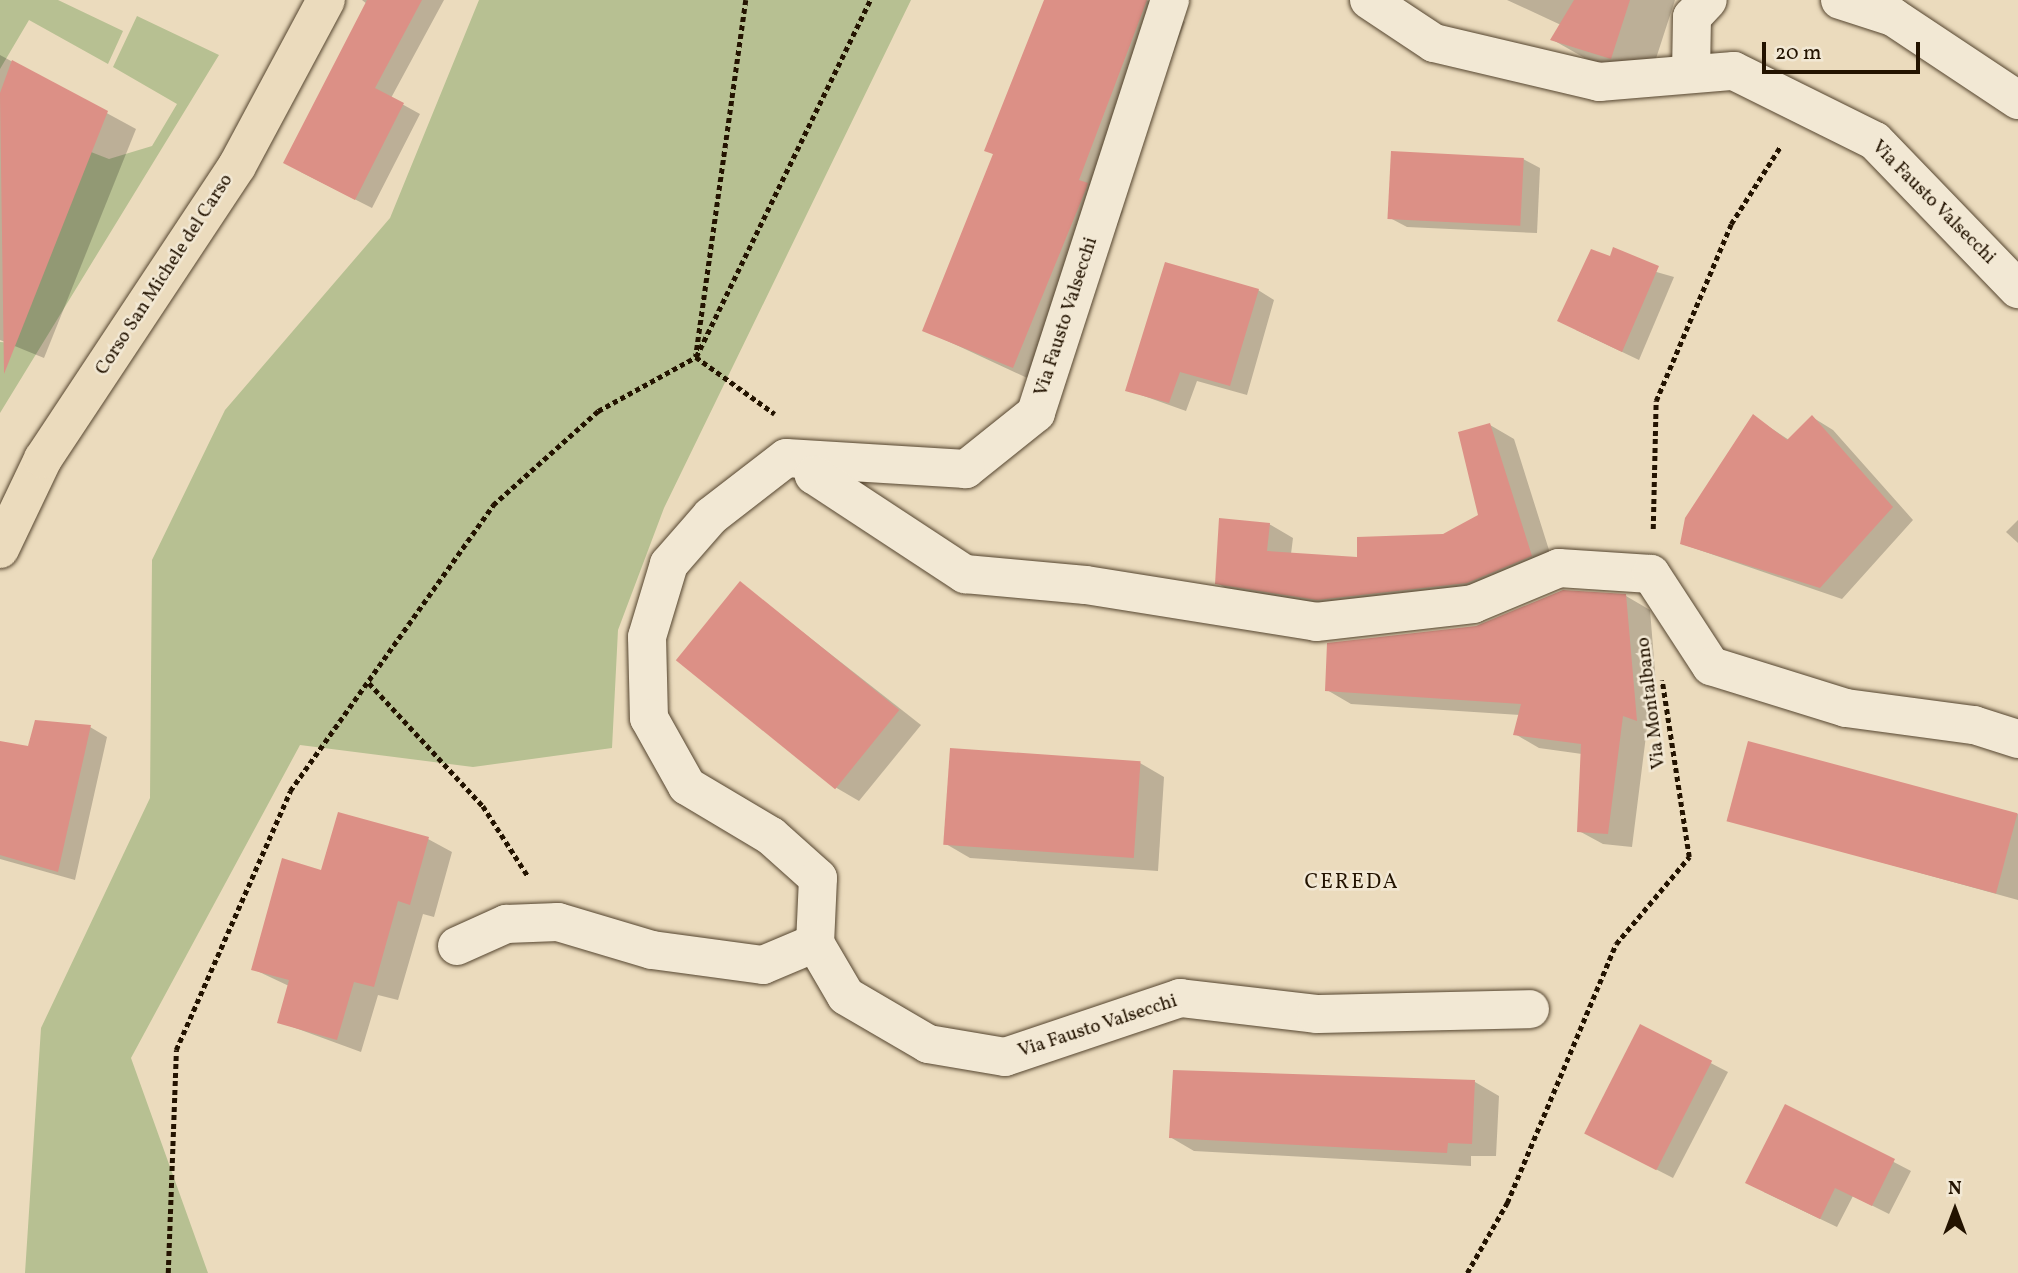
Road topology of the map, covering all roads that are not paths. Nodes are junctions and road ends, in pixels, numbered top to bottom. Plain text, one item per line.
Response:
1 (326, 0) edge
2 (1170, 0) edge
3 (1368, 0) edge
4 (1707, 0) edge
5 (1840, 0) edge
6 (1691, 74) junction
7 (2018, 100) edge
8 (2018, 289) edge
9 (825, 461) junction
10 (0, 549) edge
11 (2018, 739) edge
12 (815, 943) junction
13 (457, 946) dead end
14 (1530, 1009) dead end

1 - 10 main road, Corso San Michele del Carso
2 - 9 street, Via Fausto Valsecchi
3 - 6 street, Via Fausto Valsecchi
4 - 6 street
5 - 7 street
6 - 8 street, Via Fausto Valsecchi
9 - 11 street
9 - 12 street, Via Fausto Valsecchi
12 - 13 street
12 - 14 street, Via Fausto Valsecchi

